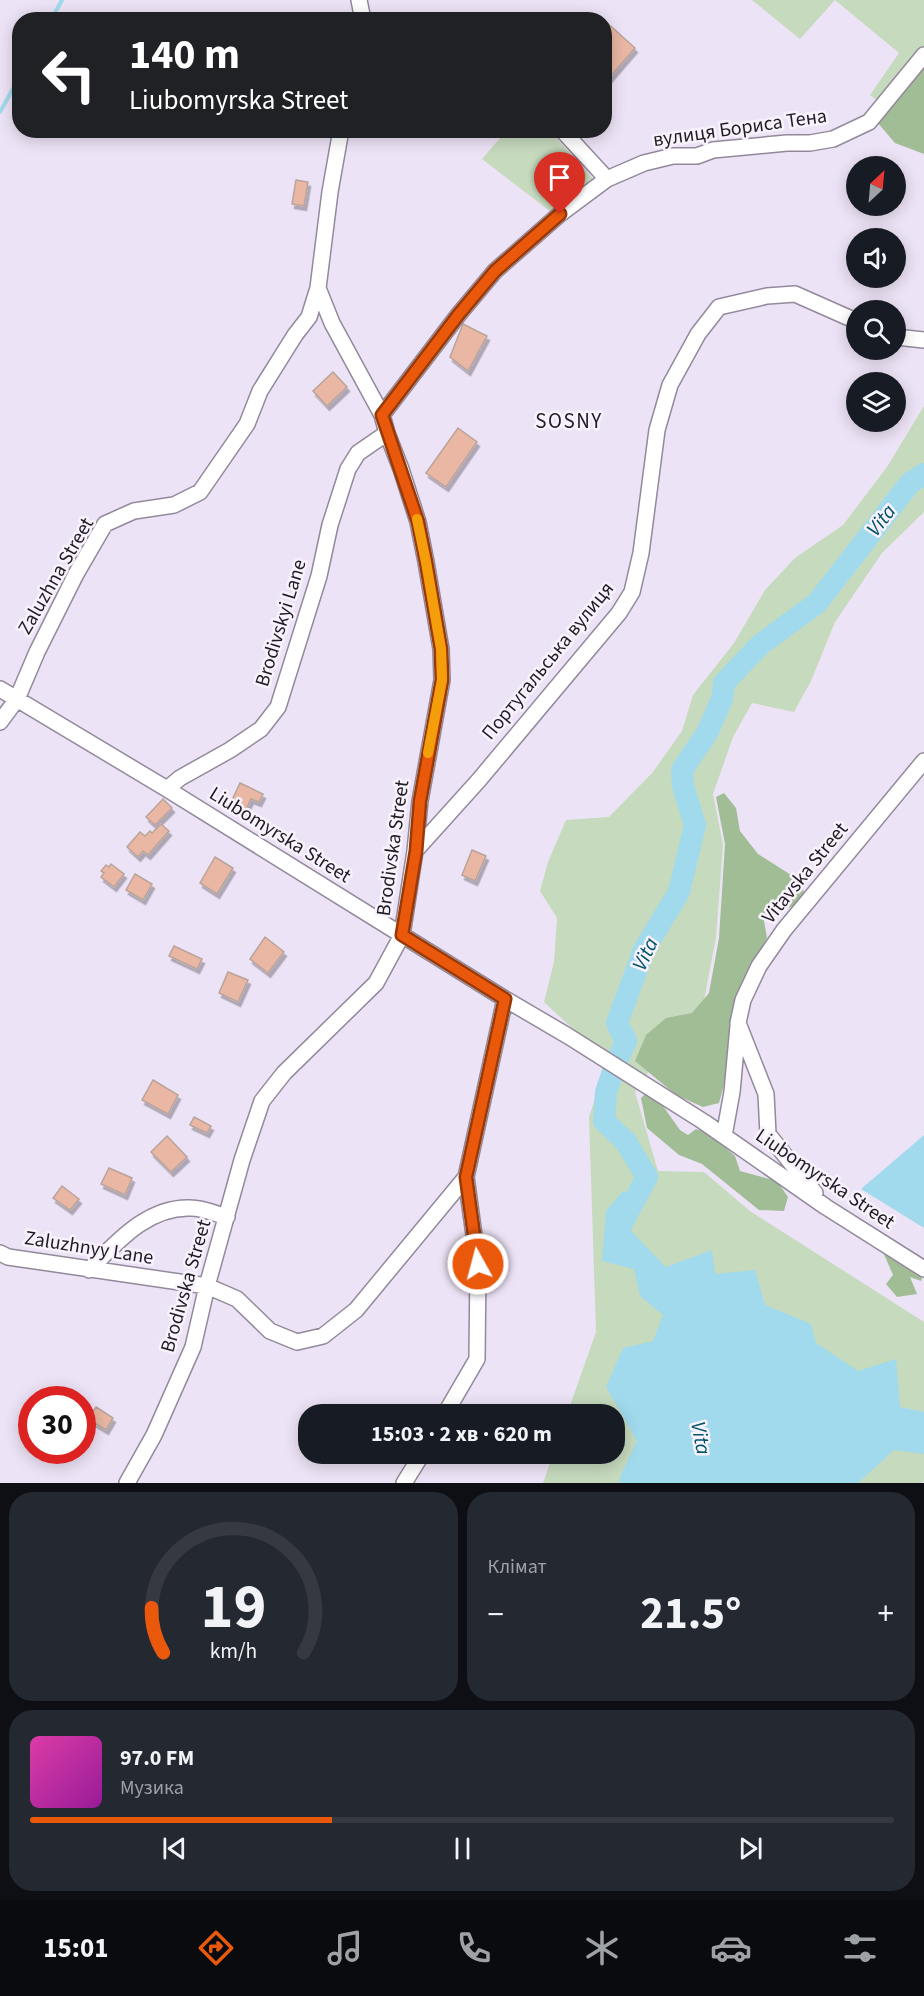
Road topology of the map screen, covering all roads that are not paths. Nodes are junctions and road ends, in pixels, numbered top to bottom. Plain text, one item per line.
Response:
1 (924, 56) edge
2 (340, 138) edge
3 (569, 138) edge
4 (607, 179) junction
5 (318, 288) junction
6 (846, 317) edge
7 (906, 338) edge
8 (924, 340) edge
9 (382, 415) junction
10 (387, 433) junction
11 (0, 689) edge
12 (17, 699) junction
13 (0, 722) edge
14 (924, 761) edge
15 (167, 789) junction
16 (416, 851) junction
17 (402, 935) junction
18 (505, 999) junction
19 (738, 1023) junction
20 (724, 1136) junction
21 (466, 1177) junction
22 (826, 1207) junction
23 (228, 1217) junction
24 (0, 1253) edge
25 (924, 1269) edge
26 (89, 1270) junction
27 (207, 1286) junction
28 (452, 1404) edge
29 (416, 1464) edge
30 (127, 1483) edge
31 (404, 1483) edge

1 - 4 street, вулиця Бориса Тена
2 - 5 street, Brodivska Street
3 - 4 street
4 - 9 street, вулиця Бориса Тена
5 - 9 street, Brodivska Street
5 - 12 street, Zaluzhna Street
6 - 16 street, Португальська вулиця
7 - 8 street
9 - 10 street, Brodivska Street
10 - 15 street, Brodivskyi Lane
10 - 16 street, Brodivska Street
11 - 12 street, Liubomyrska Street
12 - 13 street, Zaluzhna Street
12 - 15 street, Liubomyrska Street
14 - 19 street, Vitavska Street
15 - 17 street, Liubomyrska Street
16 - 17 street, Brodivska Street
17 - 18 street, Liubomyrska Street
17 - 23 street, Brodivska Street
18 - 20 street, Liubomyrska Street
18 - 21 street
19 - 20 street, Vitavska Street
19 - 22 street
20 - 22 street, Liubomyrska Street
21 - 27 street, Zaluzhnyy Lane
21 - 28 street
22 - 25 street, Liubomyrska Street
23 - 26 street
23 - 27 street, Brodivska Street
24 - 26 street, Zaluzhnyy Lane
26 - 27 street, Zaluzhnyy Lane
27 - 30 street, Brodivska Street
29 - 31 street

